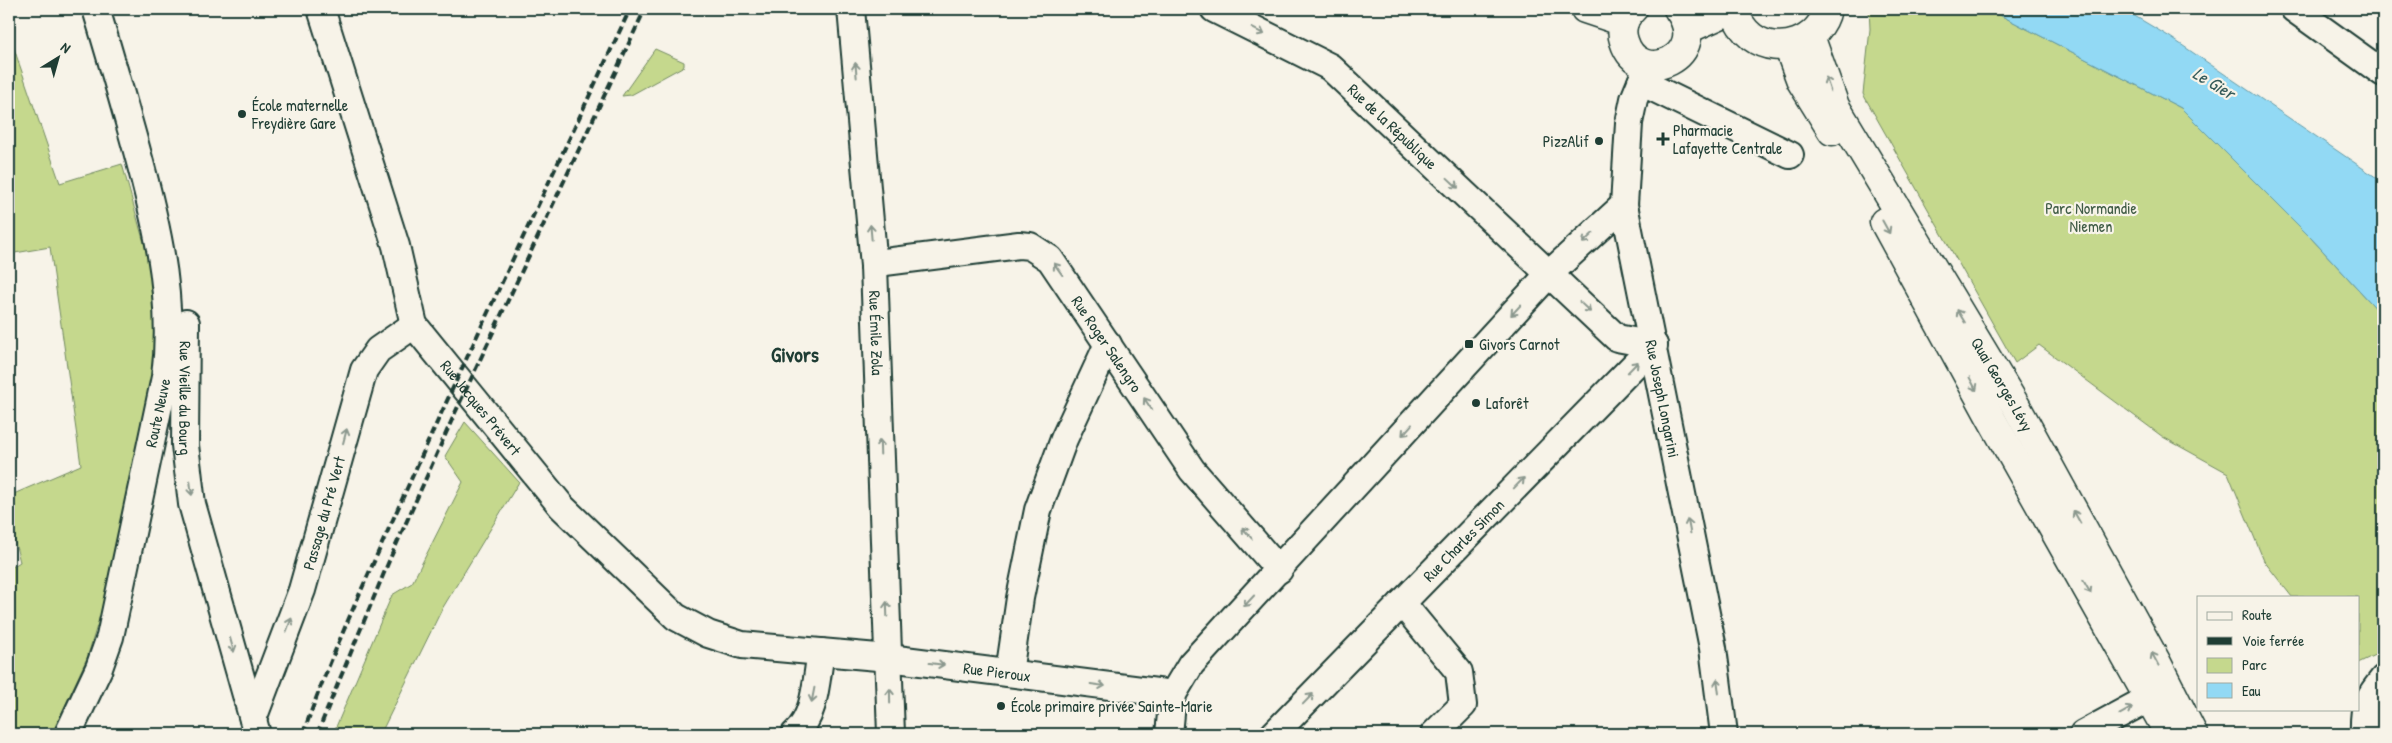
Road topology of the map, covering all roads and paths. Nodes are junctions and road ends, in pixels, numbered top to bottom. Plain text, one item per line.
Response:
1 (96, 9) edge
2 (321, 9) edge
3 (851, 9) edge
4 (1214, 9) edge
5 (1584, 9) edge
6 (1733, 9) edge
7 (1827, 9) edge
8 (2294, 9) edge
9 (1628, 15) edge
10 (2324, 18) edge
11 (1683, 19) edge
12 (1799, 41) junction
13 (1645, 73) junction
14 (2383, 73) edge
15 (119, 85) junction
16 (1790, 155) dead end
17 (1624, 205) junction
18 (874, 266) junction
19 (1549, 274) junction
20 (414, 325) junction
21 (1108, 344) junction
22 (1654, 345) junction
23 (1279, 570) junction
24 (1402, 603) junction
25 (821, 652) junction
26 (889, 658) junction
27 (1009, 673) junction
28 (2383, 679) edge
29 (2159, 692) junction
30 (1173, 694) junction
31 (255, 727) edge
32 (68, 734) edge
33 (795, 734) edge
34 (891, 734) edge
35 (1169, 734) edge
36 (1274, 734) edge
37 (1434, 734) edge
38 (1724, 734) edge
39 (2083, 734) edge
40 (2169, 734) edge
41 (2193, 734) edge
42 (2364, 734) edge

1 - 15 street, Rue Vieille du Bourg
2 - 20 street, Rue Jacques Prévert
18 -> 3 street, Rue Émile Zola
4 -> 19 street, Rue de la République
5 - 9 main road
6 - 11 main road
6 - 12 main road
7 - 12 main road
8 - 10 street
9 - 13 main road
10 - 14 street
11 - 13 main road
12 - 29 main road, Quai Georges Lévy
13 - 16 street
13 - 17 street, Rue Joseph Longarini
15 -> 31 street, Rue Vieille du Bourg
15 - 32 street, Route Neuve
17 -> 19 street
17 - 22 street, Rue Joseph Longarini
21 -> 18 street, Rue Roger Salengro
26 -> 18 street, Rue Émile Zola
19 -> 22 street, Rue de la République
19 -> 23 street
20 - 25 street, Rue Jacques Prévert
31 -> 20 street, Passage du Pré Vert
23 -> 21 street, Rue Roger Salengro
21 - 27 street
24 -> 22 street, Rue Charles Simon
38 -> 22 street, Rue Joseph Longarini
23 -> 30 street
36 -> 24 street, Rue Charles Simon
24 - 37 street
25 - 26 street, Rue Pieroux
25 -> 33 street
26 -> 27 street, Rue Pieroux
34 -> 26 street, Rue Émile Zola
27 -> 30 street, Rue Pieroux
28 - 42 street
39 -> 29 street
29 - 40 main road, Quai Georges Lévy
29 - 41 main road, Quai Georges Lévy
30 - 35 street

